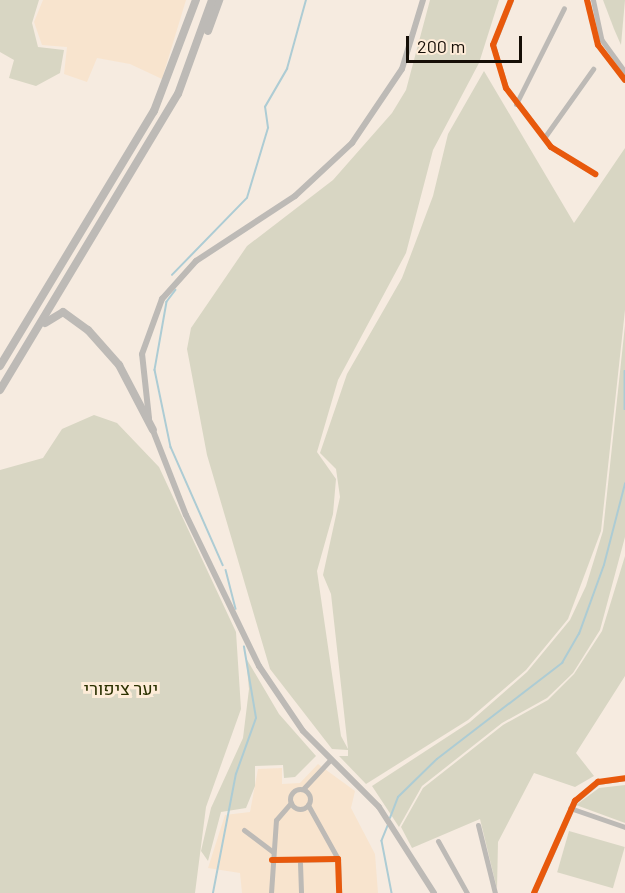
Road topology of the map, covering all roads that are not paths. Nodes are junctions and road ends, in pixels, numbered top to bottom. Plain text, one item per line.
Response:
1 (196, 0) edge
2 (212, 0) edge
3 (219, 0) edge
4 (423, 0) edge
5 (511, 0) edge
6 (587, 0) edge
7 (594, 0) edge
8 (564, 8) dead end
9 (593, 69) dead end
10 (625, 72) edge
11 (625, 80) edge
12 (516, 104) junction
13 (162, 123) junction
14 (544, 138) junction
15 (595, 174) dead end
16 (0, 366) edge
17 (9, 376) junction
18 (0, 390) edge
19 (153, 430) junction
20 (331, 759) junction
21 (625, 778) edge
22 (303, 789) junction
23 (291, 803) junction
24 (308, 805) junction
25 (570, 808) junction
26 (478, 825) dead end
27 (625, 826) edge
28 (244, 830) dead end
29 (438, 841) dead end
30 (273, 852) junction
31 (338, 859) junction
32 (272, 860) junction
33 (300, 863) junction
34 (433, 892) edge
35 (271, 893) edge
36 (301, 893) edge
37 (339, 893) edge
38 (467, 893) edge
39 (495, 893) edge
40 (534, 893) edge

1 - 16 highway
2 - 13 highway
3 - 13 highway
4 - 19 main road
5 - 12 street
6 - 11 street
7 - 10 street
8 - 12 street
9 - 14 street
12 - 14 street
13 - 17 highway
14 - 15 street
17 - 18 highway
17 - 19 highway
19 - 20 main road
20 - 22 street
20 - 34 main road
21 - 25 street
22 - 23 street
22 - 24 street
23 - 24 street
23 - 30 street
24 - 31 street
25 - 27 street
25 - 40 street
26 - 39 street
28 - 30 street
29 - 38 street
30 - 32 street
31 - 33 street
31 - 37 street
32 - 33 street
32 - 35 street
33 - 36 street

